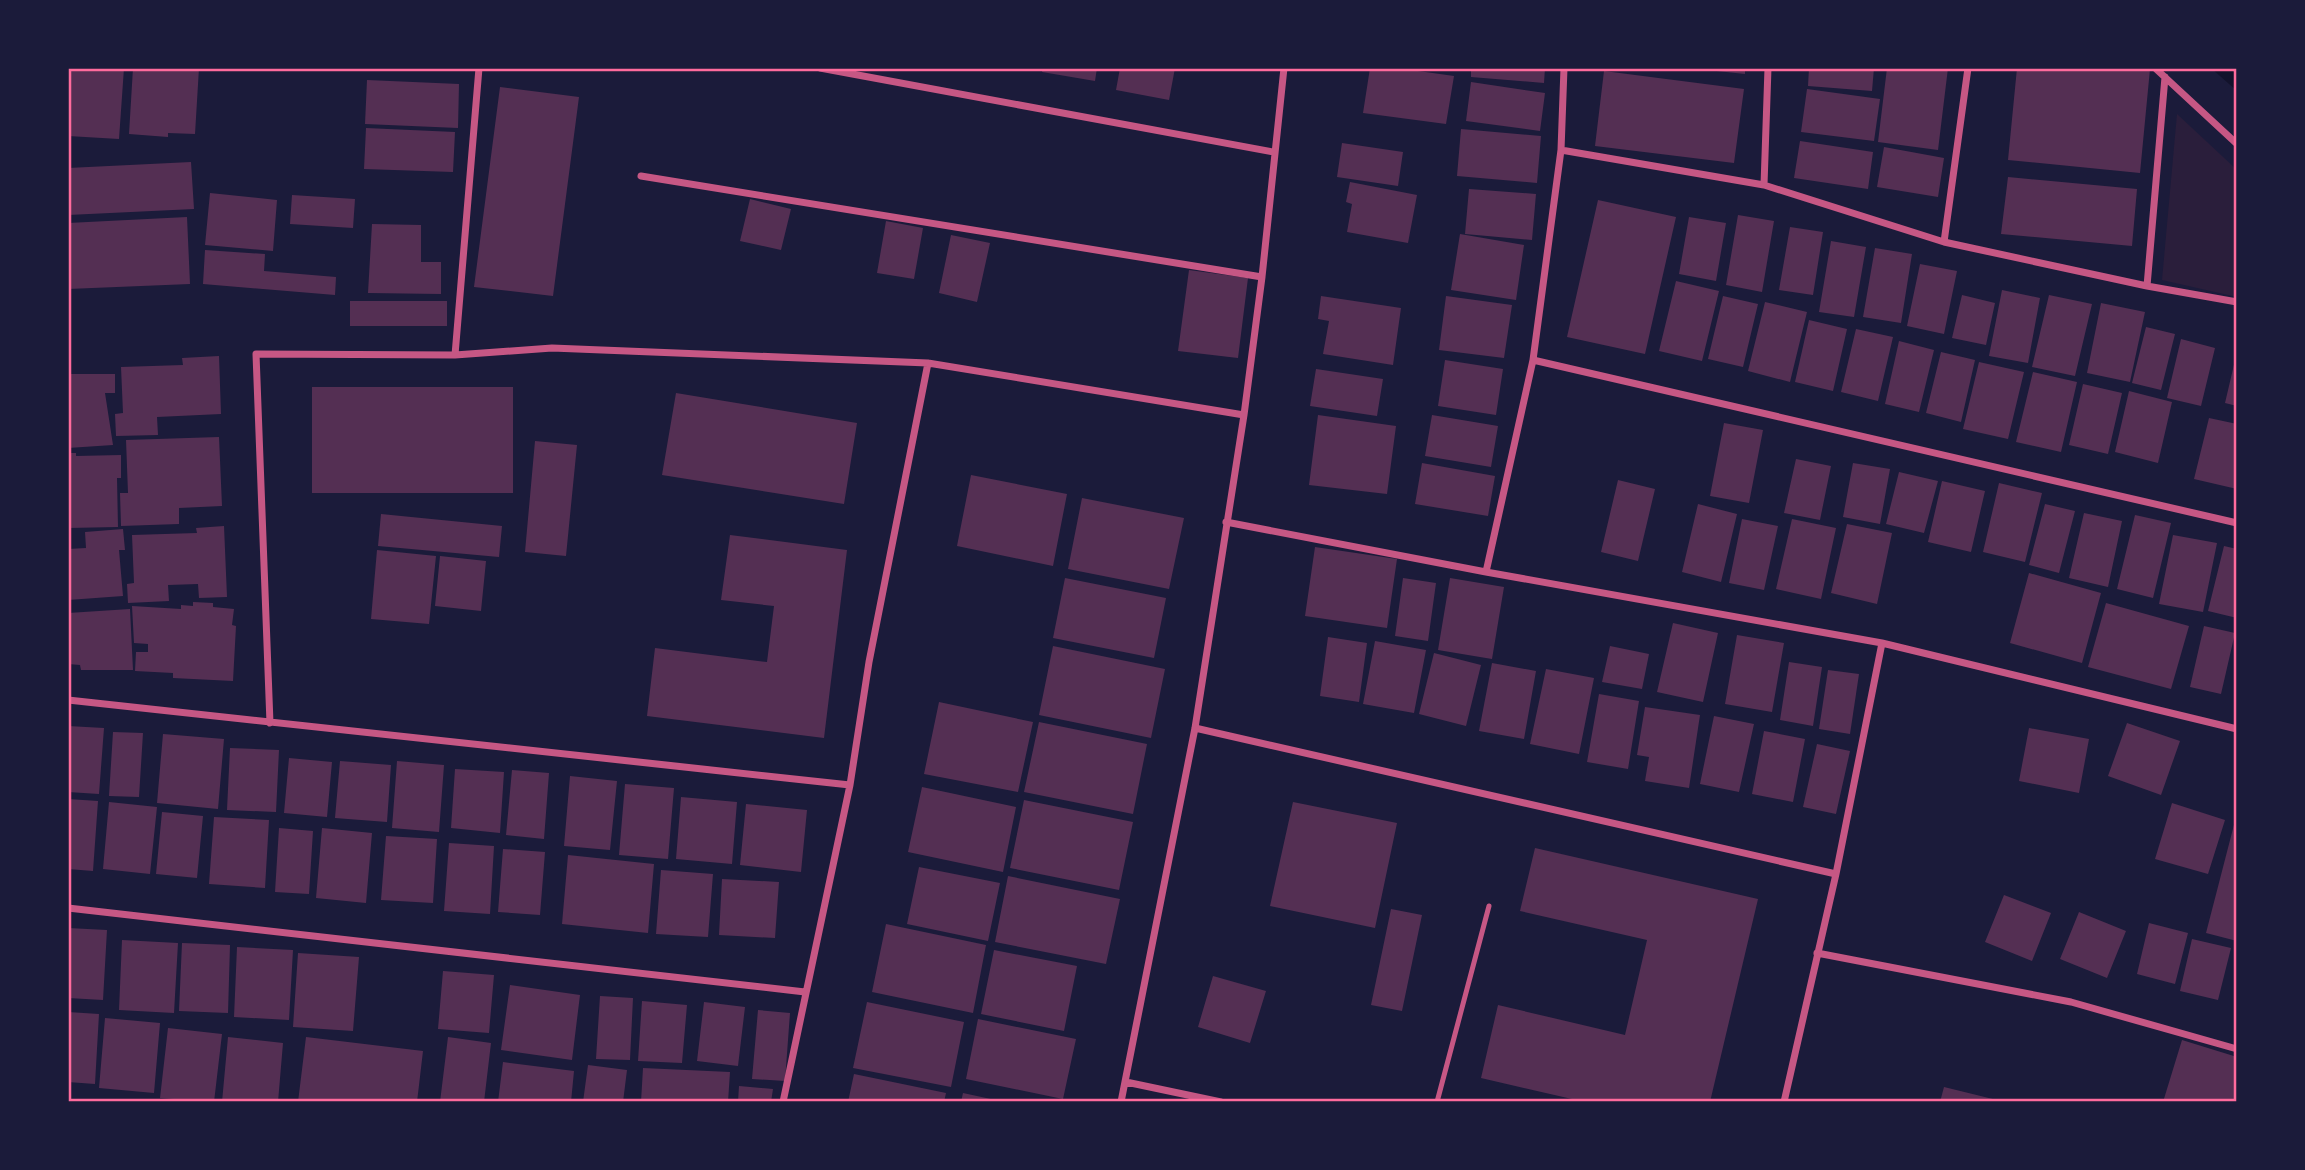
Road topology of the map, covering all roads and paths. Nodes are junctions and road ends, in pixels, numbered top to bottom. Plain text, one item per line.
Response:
1 (479, 68) edge
2 (820, 68) edge
3 (1284, 68) edge
4 (1564, 68) edge
5 (1768, 68) edge
6 (1968, 68) edge
7 (2155, 68) edge
8 (2165, 77) junction
9 (2237, 144) edge
10 (1561, 150) junction
11 (1273, 152) junction
12 (641, 176) dead end
13 (1764, 185) junction
14 (1944, 242) junction
15 (1262, 277) junction
16 (2147, 286) junction
17 (2237, 302) edge
18 (455, 355) junction
19 (1533, 360) junction
20 (928, 363) junction
21 (1244, 415) junction
22 (1226, 522) junction
23 (2237, 523) edge
24 (1486, 572) junction
25 (1882, 643) junction
26 (68, 700) edge
27 (270, 723) junction
28 (1195, 729) junction
29 (2237, 729) edge
30 (850, 785) junction
31 (1836, 874) junction
32 (1489, 906) dead end
33 (68, 908) edge
34 (1817, 953) junction
35 (805, 992) junction
36 (2237, 1049) edge
37 (1126, 1082) junction
38 (783, 1102) edge
39 (1121, 1102) edge
40 (1221, 1102) edge
41 (1437, 1102) edge
42 (1784, 1102) edge

1 - 18 street
2 - 11 street
3 - 11 street
4 - 10 street
5 - 13 street
6 - 14 street
7 - 8 street
8 - 9 street
8 - 16 street
10 - 13 street
10 - 19 street
11 - 15 street
12 - 15 street
13 - 14 street
14 - 16 street
15 - 21 street
16 - 17 street
18 - 20 street
18 - 27 street
19 - 23 street
19 - 24 street
20 - 21 street
20 - 30 street
21 - 22 street
22 - 24 street
22 - 28 street
24 - 25 street
25 - 29 street
25 - 31 street
26 - 27 street
27 - 30 street
28 - 31 street
28 - 37 street
30 - 35 street
31 - 34 street
32 - 41 lane
33 - 35 street
34 - 36 street
34 - 42 street
35 - 38 street
37 - 39 street
37 - 40 street

